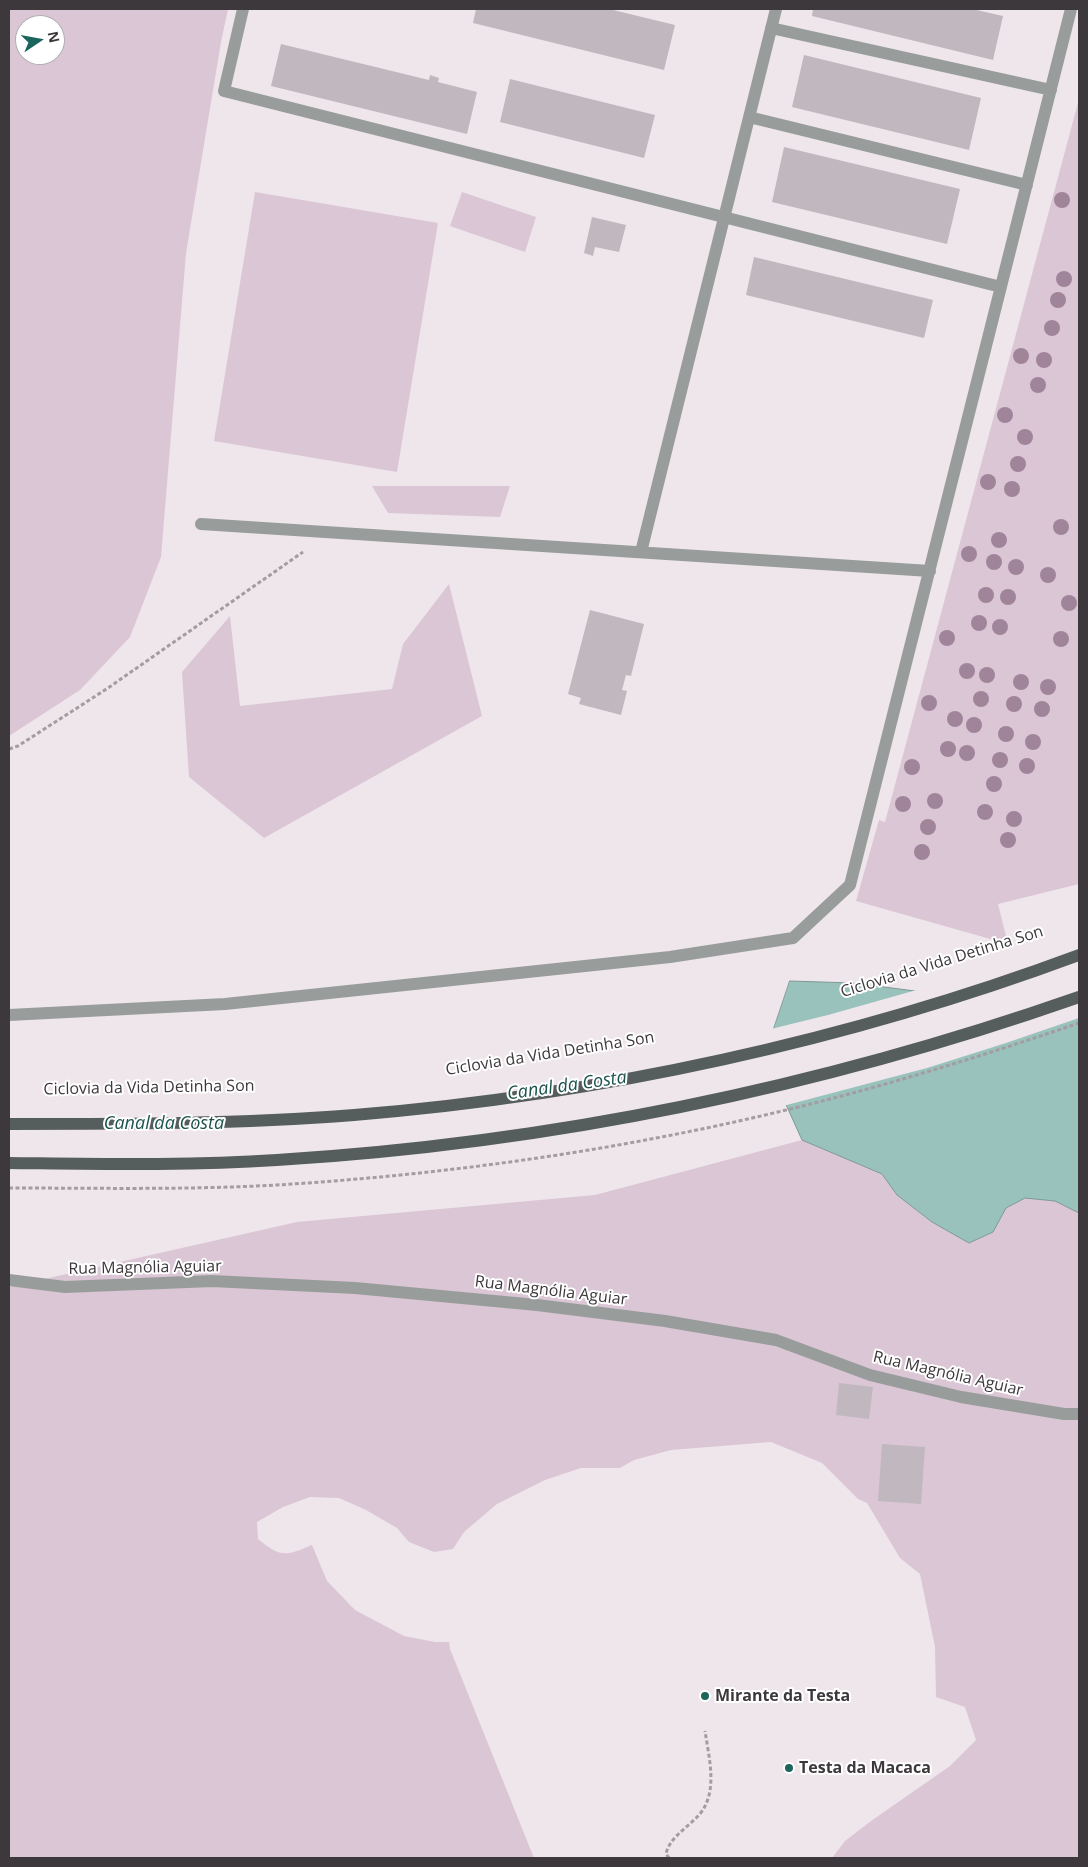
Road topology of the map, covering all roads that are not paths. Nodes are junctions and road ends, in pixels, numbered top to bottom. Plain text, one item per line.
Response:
1 (243, 9) edge
2 (776, 9) edge
3 (1071, 9) edge
4 (771, 28) junction
5 (1050, 90) junction
6 (749, 117) junction
7 (1027, 185) junction
8 (724, 217) junction
9 (1001, 288) junction
10 (200, 524) dead end
11 (641, 552) junction
12 (930, 571) junction
13 (1079, 955) edge
14 (1079, 997) edge
15 (9, 1015) edge
16 (9, 1124) edge
17 (9, 1163) edge
18 (9, 1280) edge
19 (1079, 1414) edge

1 - 8 street
2 - 4 street
3 - 5 street
4 - 5 street
4 - 6 street
5 - 7 street
6 - 7 street
6 - 8 street
7 - 9 street
8 - 9 street
8 - 11 street
9 - 12 street
10 - 11 street
11 - 12 street
12 - 15 street
13 - 16 main road
14 - 17 main road
18 - 19 street, Rua Magnólia Aguiar

